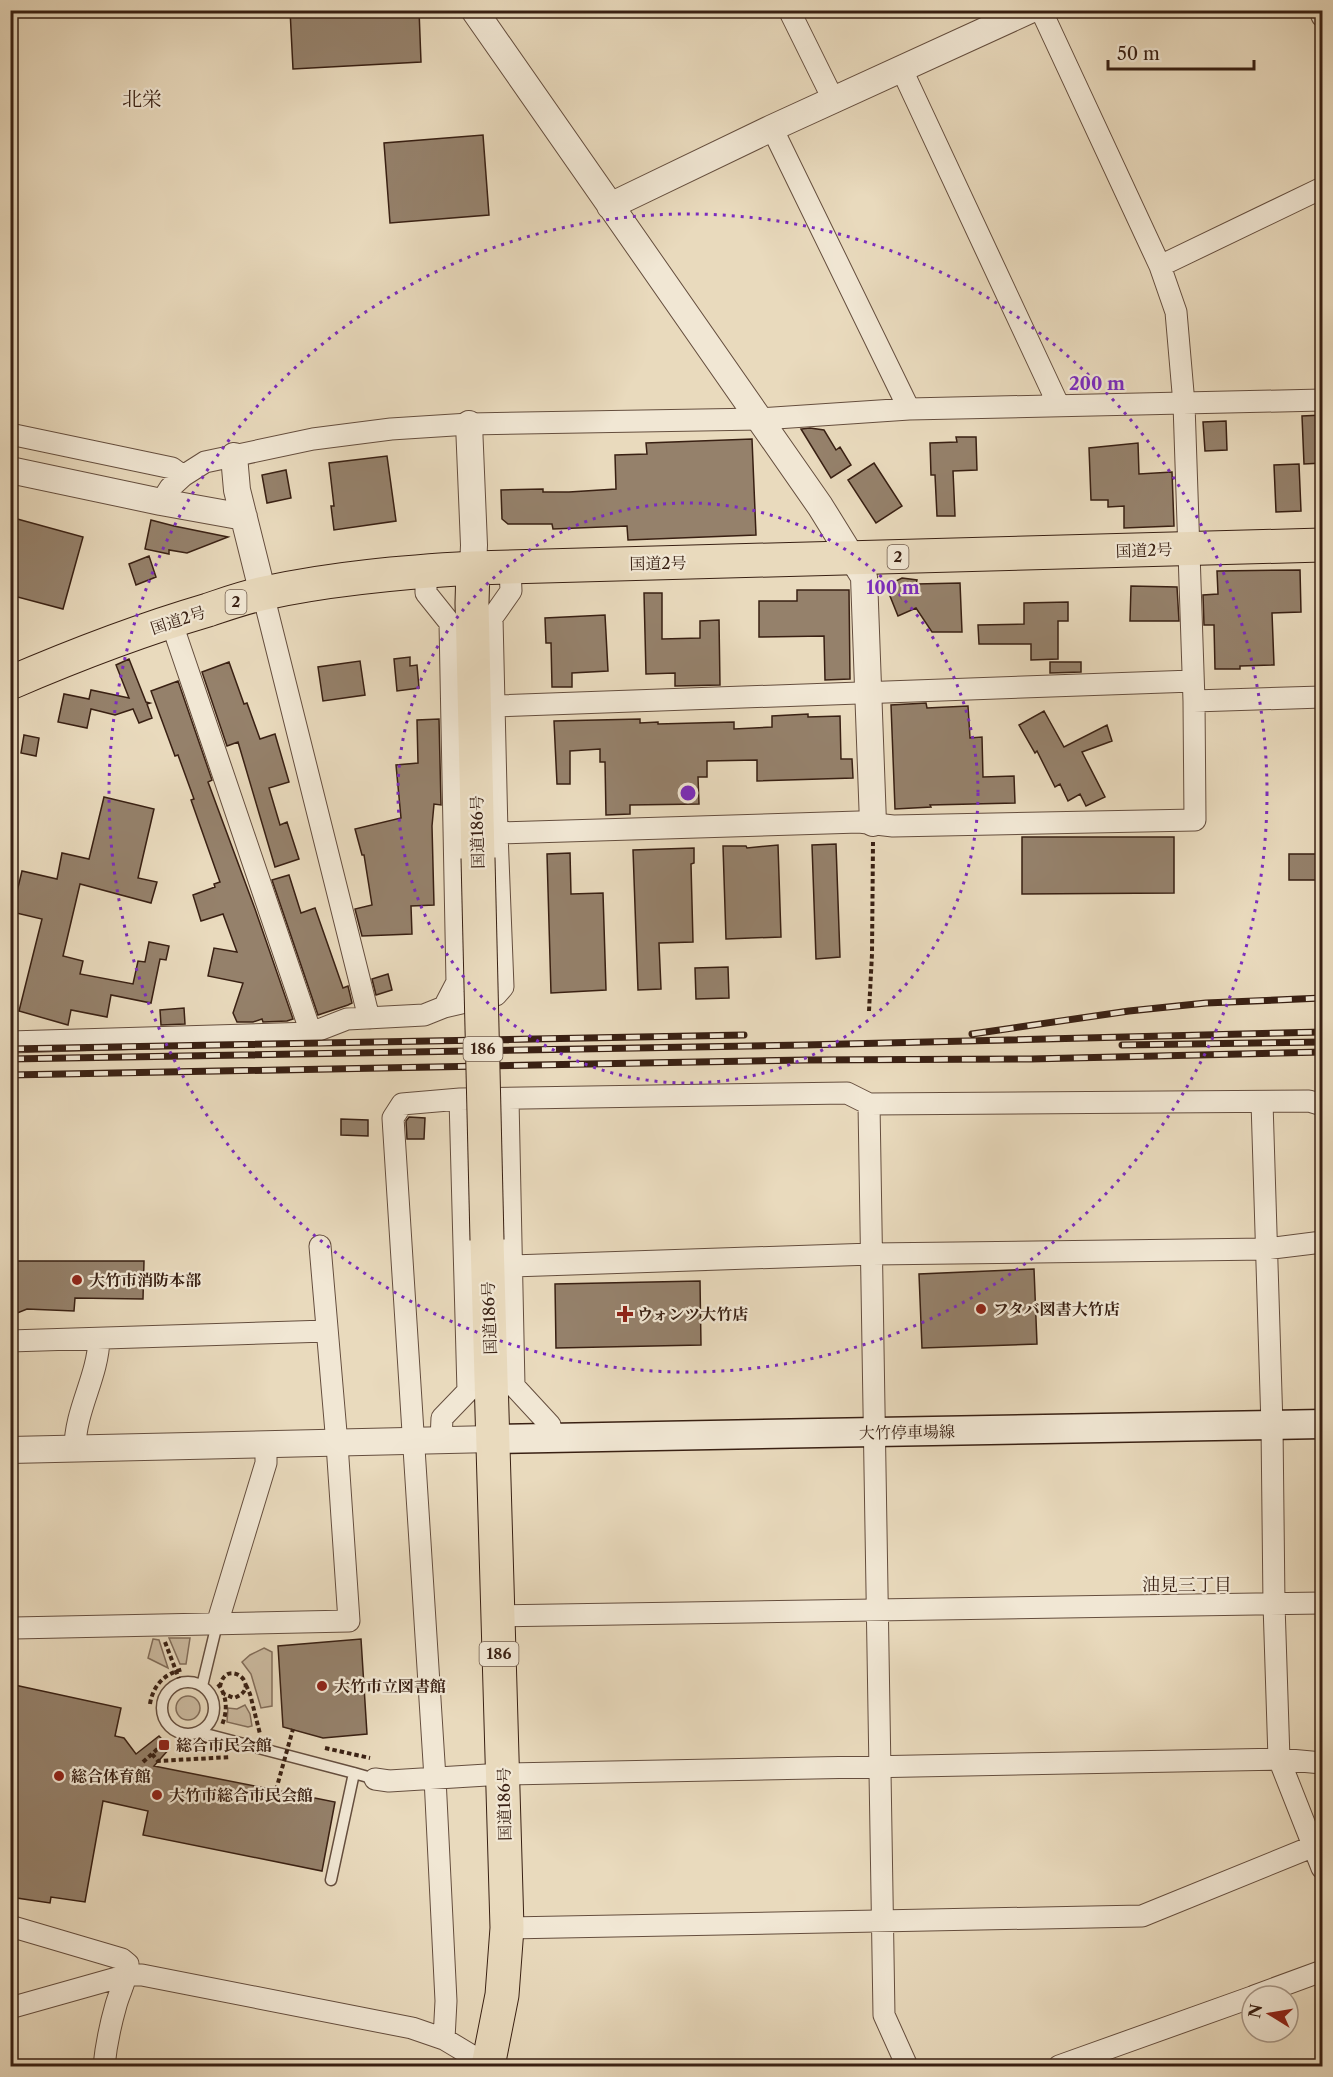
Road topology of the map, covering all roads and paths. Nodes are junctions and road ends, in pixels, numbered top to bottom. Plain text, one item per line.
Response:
1 (474, 10) edge
2 (789, 10) edge
3 (1030, 10) edge
4 (1041, 10) edge
5 (1320, 10) edge
6 (1323, 16) edge
7 (902, 70) junction
8 (834, 101) junction
9 (772, 128) junction
10 (1323, 188) edge
11 (610, 206) junction
12 (1160, 266) junction
13 (1323, 400) edge
14 (1058, 404) junction
15 (1184, 404) junction
16 (909, 409) junction
17 (760, 419) junction
18 (469, 424) junction
19 (10, 434) edge
20 (234, 456) junction
21 (10, 470) edge
22 (183, 476) junction
23 (161, 502) junction
24 (244, 517) junction
25 (1323, 544) edge
26 (1189, 548) junction
27 (853, 558) junction
28 (473, 568) junction
29 (510, 568) junction
30 (426, 571) junction
31 (263, 594) junction
32 (171, 621) junction
33 (10, 683) edge
34 (1193, 691) junction
35 (869, 693) junction
36 (1323, 697) edge
37 (494, 706) junction
38 (873, 823) junction
39 (488, 846) junction
40 (444, 1007) junction
41 (869, 1011) dead end
42 (369, 1018) junction
43 (311, 1033) junction
44 (10, 1042) edge
45 (460, 1099) junction
46 (508, 1099) junction
47 (1262, 1102) junction
48 (869, 1104) junction
49 (1323, 1105) edge
50 (487, 1234) junction
51 (1323, 1242) edge
52 (320, 1246) dead end
53 (1266, 1250) junction
54 (872, 1254) junction
55 (512, 1266) junction
56 (327, 1331) junction
57 (99, 1339) junction
58 (10, 1341) edge
59 (1323, 1424) edge
60 (1272, 1426) junction
61 (875, 1432) junction
62 (552, 1438) junction
63 (492, 1439) junction
64 (441, 1440) junction
65 (414, 1441) junction
66 (337, 1444) junction
67 (266, 1445) junction
68 (75, 1448) junction
69 (10, 1450) edge
70 (1323, 1603) edge
71 (1274, 1604) junction
72 (878, 1609) junction
73 (498, 1616) junction
74 (217, 1624) junction
75 (158, 1625) junction
76 (10, 1630) edge
77 (184, 1669) dead end
78 (177, 1670) junction
79 (216, 1681) dead end
80 (181, 1683) junction
81 (245, 1685) junction
82 (202, 1686) junction
83 (220, 1687) junction
84 (224, 1694) junction
85 (150, 1704) dead end
86 (222, 1726) dead end
87 (293, 1730) dead end
88 (198, 1732) junction
89 (260, 1734) dead end
90 (165, 1742) dead end
91 (152, 1754) junction
92 (229, 1757) dead end
93 (1279, 1759) junction
94 (143, 1762) dead end
95 (1323, 1763) edge
96 (881, 1766) junction
97 (354, 1773) junction
98 (503, 1774) junction
99 (435, 1778) junction
100 (375, 1779) joint
101 (276, 1790) dead end
102 (1314, 1846) junction
103 (1323, 1868) edge
104 (331, 1880) dead end
105 (884, 1920) junction
106 (10, 1926) edge
107 (507, 1928) junction
108 (1323, 1971) edge
109 (127, 1975) junction
110 (1287, 1984) edge
111 (1240, 2001) edge
112 (10, 2008) edge
113 (444, 2039) junction
114 (489, 2066) edge
115 (104, 2067) edge
116 (907, 2067) edge
117 (1059, 2067) edge

1 - 11 street
2 - 8 street
3 - 7 street
4 - 12 street
5 - 6 street
7 - 8 street
7 - 14 street
8 - 9 street
9 - 11 street
9 - 16 street
10 - 12 street
11 - 17 street
12 - 15 street
13 - 15 street
14 - 15 street
14 - 16 street
15 - 26 street
16 - 17 street
17 - 18 street
17 - 27 street
18 - 20 street
18 - 28 street
19 - 22 street
20 - 22 street
20 - 24 street
21 - 23 street
22 - 23 street
23 - 24 street
24 - 31 street
25 - 26 highway, 国道2号 / 2
26 - 27 highway, 国道2号 / 2
26 - 34 street
27 - 29 highway, 国道2号 / 2
27 - 35 street
28 - 29 highway, 国道2号 / 2
28 - 30 highway, 国道2号 / 2
28 - 39 highway, 国道186号 / 186
29 - 37 street
30 - 31 highway, 国道2号 / 2
30 - 40 street
31 - 32 highway, 国道2号 / 2
31 - 42 street
32 - 33 highway, 国道2号 / 2
32 - 43 street
34 - 35 street
34 - 36 street
34 - 38 street
35 - 37 street
35 - 38 street
37 - 39 street
38 - 39 street
38 - 41 path
39 - 40 street
39 - 50 highway, 国道186号 / 186, bridge
40 - 42 street
42 - 43 street
43 - 44 street
45 - 46 street
45 - 50 street
45 - 65 street
46 - 48 street
46 - 50 street
47 - 48 street
47 - 49 street
47 - 53 street
48 - 54 street
50 - 55 street
50 - 63 highway, 国道186号 / 186
50 - 64 street
51 - 53 street
52 - 56 street
53 - 54 street
53 - 60 street
54 - 55 street
54 - 61 street
55 - 62 street
56 - 57 street
56 - 66 street
57 - 58 street
57 - 68 street
59 - 60 main road, 大竹停車場線
60 - 61 main road, 大竹停車場線
60 - 71 street
61 - 62 main road, 大竹停車場線
61 - 72 street
62 - 63 main road, 大竹停車場線
63 - 64 street
63 - 73 highway, 国道186号 / 186
64 - 65 street
65 - 66 street
65 - 99 street
66 - 67 street
66 - 74 street
67 - 68 street
67 - 74 street
68 - 69 street
70 - 71 street
71 - 72 street
71 - 93 street
72 - 73 street
72 - 96 street
73 - 98 highway, 国道186号 / 186
74 - 75 street
74 - 82 lane
75 - 76 street
75 - 78 path
77 - 78 path
78 - 80 path
78 - 85 path
79 - 83 path
80 - 82 lane
80 - 88 lane
81 - 83 path
81 - 84 path
81 - 89 path
82 - 88 lane
83 - 84 path
84 - 86 path
87 - 101 path, bridge
88 - 97 lane
90 - 91 path
91 - 92 path
91 - 94 path
93 - 95 street
93 - 96 street
93 - 102 street
96 - 98 street
96 - 105 street
97 - 100 lane
97 - 104 lane
98 - 99 street
98 - 107 highway, 国道186号 / 186
99 - 100 street
99 - 113 street
102 - 103 street
102 - 105 street
105 - 107 street
105 - 116 street
106 - 109 street
107 - 114 highway, 国道186号 / 186
108 - 110 street
109 - 112 street
109 - 113 street
109 - 115 street
111 - 117 street
113 - 114 street

